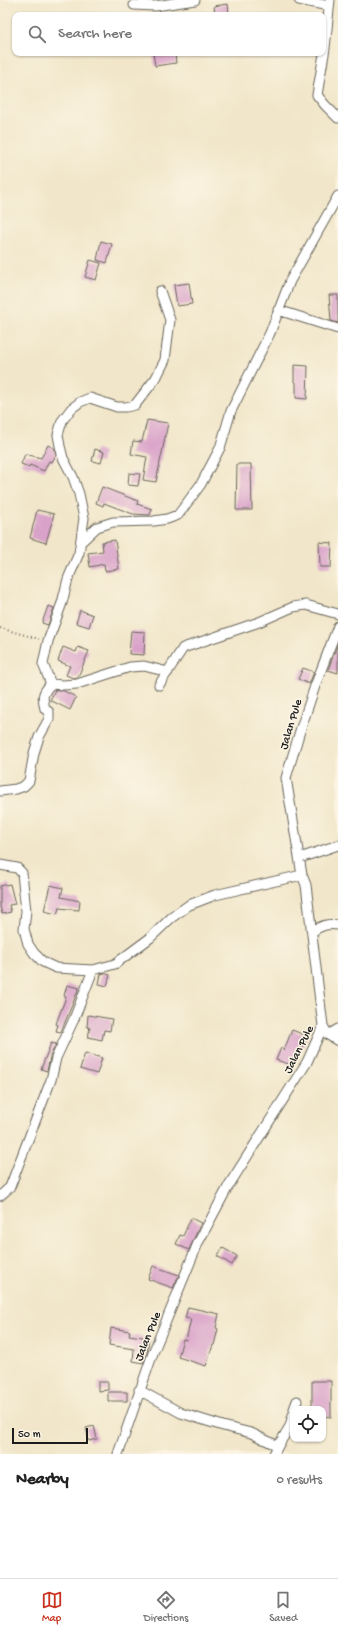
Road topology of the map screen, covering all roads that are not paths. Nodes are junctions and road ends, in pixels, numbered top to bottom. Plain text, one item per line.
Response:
1 (195, 0) edge
2 (299, 0) edge
3 (329, 3) edge
4 (134, 5) dead end
5 (326, 48) edge
6 (324, 56) edge
7 (338, 118) edge
8 (338, 196) edge
9 (160, 291) dead end
10 (278, 310) junction
11 (338, 329) edge
12 (81, 542) junction
13 (338, 614) edge
14 (338, 626) edge
15 (168, 672) junction
16 (51, 684) junction
17 (159, 685) dead end
18 (0, 791) edge
19 (338, 845) edge
20 (300, 858) junction
21 (0, 865) edge
22 (302, 875) junction
23 (338, 925) edge
24 (312, 932) junction
25 (93, 970) junction
26 (323, 1026) junction
27 (338, 1029) edge
28 (328, 1035) junction
29 (338, 1041) edge
30 (0, 1196) edge
31 (139, 1390) junction
32 (290, 1426) edge
33 (276, 1450) edge
34 (118, 1454) edge

1 - 4 street
2 - 3 street
3 - 5 street
6 - 7 street
8 - 10 street
9 - 12 street
10 - 11 street
10 - 12 street
12 - 16 street
13 - 15 street
14 - 20 street, Jalan Pule
15 - 16 street
15 - 17 street
16 - 18 street
19 - 20 street
20 - 22 street, Jalan Pule
21 - 25 street
22 - 24 street, Jalan Pule
22 - 25 street
23 - 24 street
24 - 26 street, Jalan Pule
25 - 30 street
26 - 28 street
26 - 31 street, Jalan Pule
27 - 28 street
28 - 29 street
31 - 33 street
31 - 34 street, Jalan Pule
32 - 33 street

